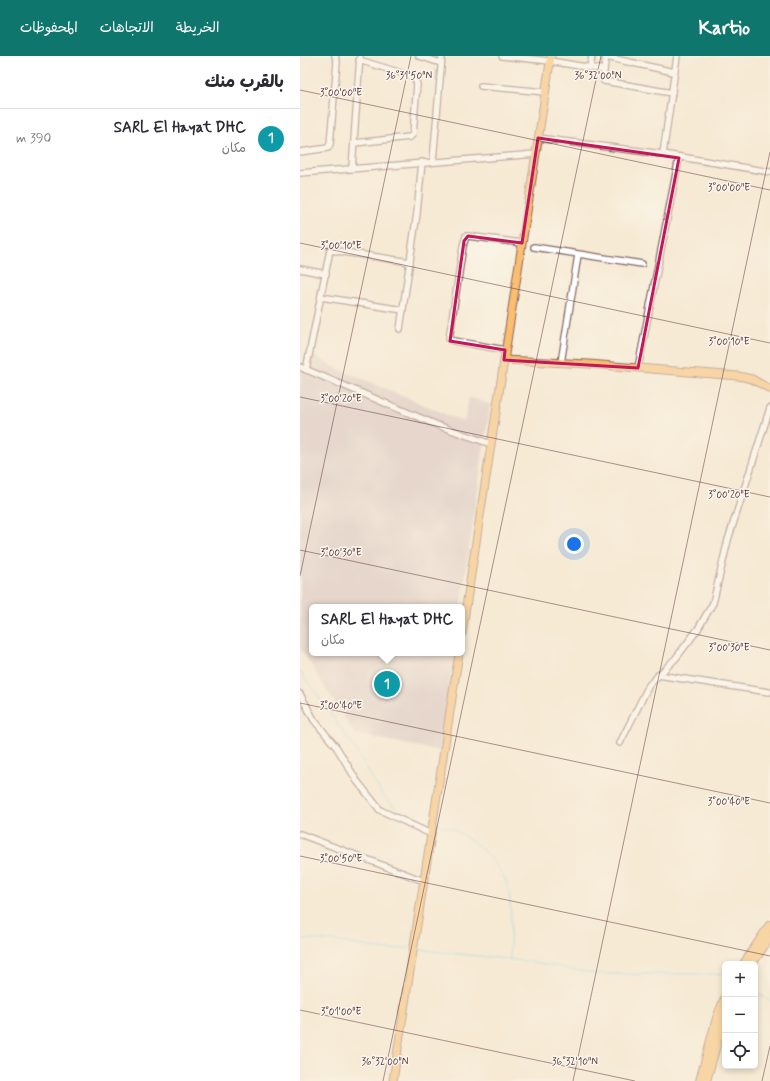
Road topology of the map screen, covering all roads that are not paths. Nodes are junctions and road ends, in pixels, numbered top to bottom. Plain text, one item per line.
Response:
1 (335, 56) edge
2 (418, 56) edge
3 (442, 56) edge
4 (502, 56) edge
5 (569, 56) edge
6 (592, 56) edge
7 (677, 56) edge
8 (606, 57) edge
9 (360, 58) edge
10 (550, 58) edge
11 (441, 63) junction
12 (568, 64) junction
13 (590, 68) junction
14 (604, 70) junction
15 (674, 72) junction
16 (481, 86) dead end
17 (545, 92) junction
18 (672, 93) junction
19 (538, 138) junction
20 (354, 143) junction
21 (300, 152) edge
22 (536, 154) junction
23 (663, 154) junction
24 (679, 158) junction
25 (433, 161) junction
26 (422, 162) junction
27 (352, 168) junction
28 (770, 172) edge
29 (300, 173) edge
30 (522, 243) junction
31 (534, 248) dead end
32 (578, 255) junction
33 (410, 262) junction
34 (642, 264) dead end
35 (300, 269) edge
36 (326, 274) junction
37 (321, 297) junction
38 (403, 310) junction
39 (400, 329) dead end
40 (505, 350) junction
41 (504, 360) junction
42 (561, 363) junction
43 (300, 367) edge
44 (638, 368) junction
45 (306, 370) junction
46 (770, 389) edge
47 (770, 408) edge
48 (491, 444) junction
49 (465, 613) edge
50 (459, 656) edge
51 (658, 675) junction
52 (769, 692) dead end
53 (300, 694) edge
54 (620, 743) dead end
55 (432, 827) junction
56 (300, 834) edge
57 (424, 881) junction
58 (770, 925) edge
59 (770, 936) edge
60 (746, 961) edge
61 (754, 961) edge
62 (722, 1006) edge
63 (722, 1025) edge
64 (393, 1081) edge
65 (700, 1081) edge
66 (706, 1081) edge

1 - 21 street
2 - 11 street
3 - 11 street
4 - 10 street
5 - 12 street
6 - 13 street
7 - 15 street
8 - 14 street
8 - 15 street
9 - 20 street
9 - 20 street
10 - 12 street
10 - 17 main road
11 - 25 street
12 - 13 street
13 - 14 street
14 - 18 street
15 - 18 street
16 - 17 street
17 - 19 main road
18 - 23 street
19 - 22 main road
19 - 23 street
20 - 27 street
22 - 25 street
22 - 30 main road
23 - 24 street
24 - 28 street
24 - 44 street
25 - 26 street
26 - 27 street
26 - 33 street
27 - 29 street
30 - 40 main road
30 - 40 street
31 - 32 street
32 - 34 street
32 - 42 street
33 - 36 street
33 - 38 street
35 - 36 street
36 - 37 street
37 - 38 street
37 - 45 street
38 - 39 street
40 - 41 main road
41 - 42 main road
41 - 48 main road
42 - 44 main road
43 - 45 street
44 - 46 main road
45 - 48 street
47 - 51 street
48 - 49 main road
50 - 55 main road
51 - 52 street
51 - 54 street
53 - 55 street
55 - 57 main road
56 - 57 street
57 - 64 main road
58 - 60 highway
59 - 61 highway
62 - 65 highway
63 - 66 highway

